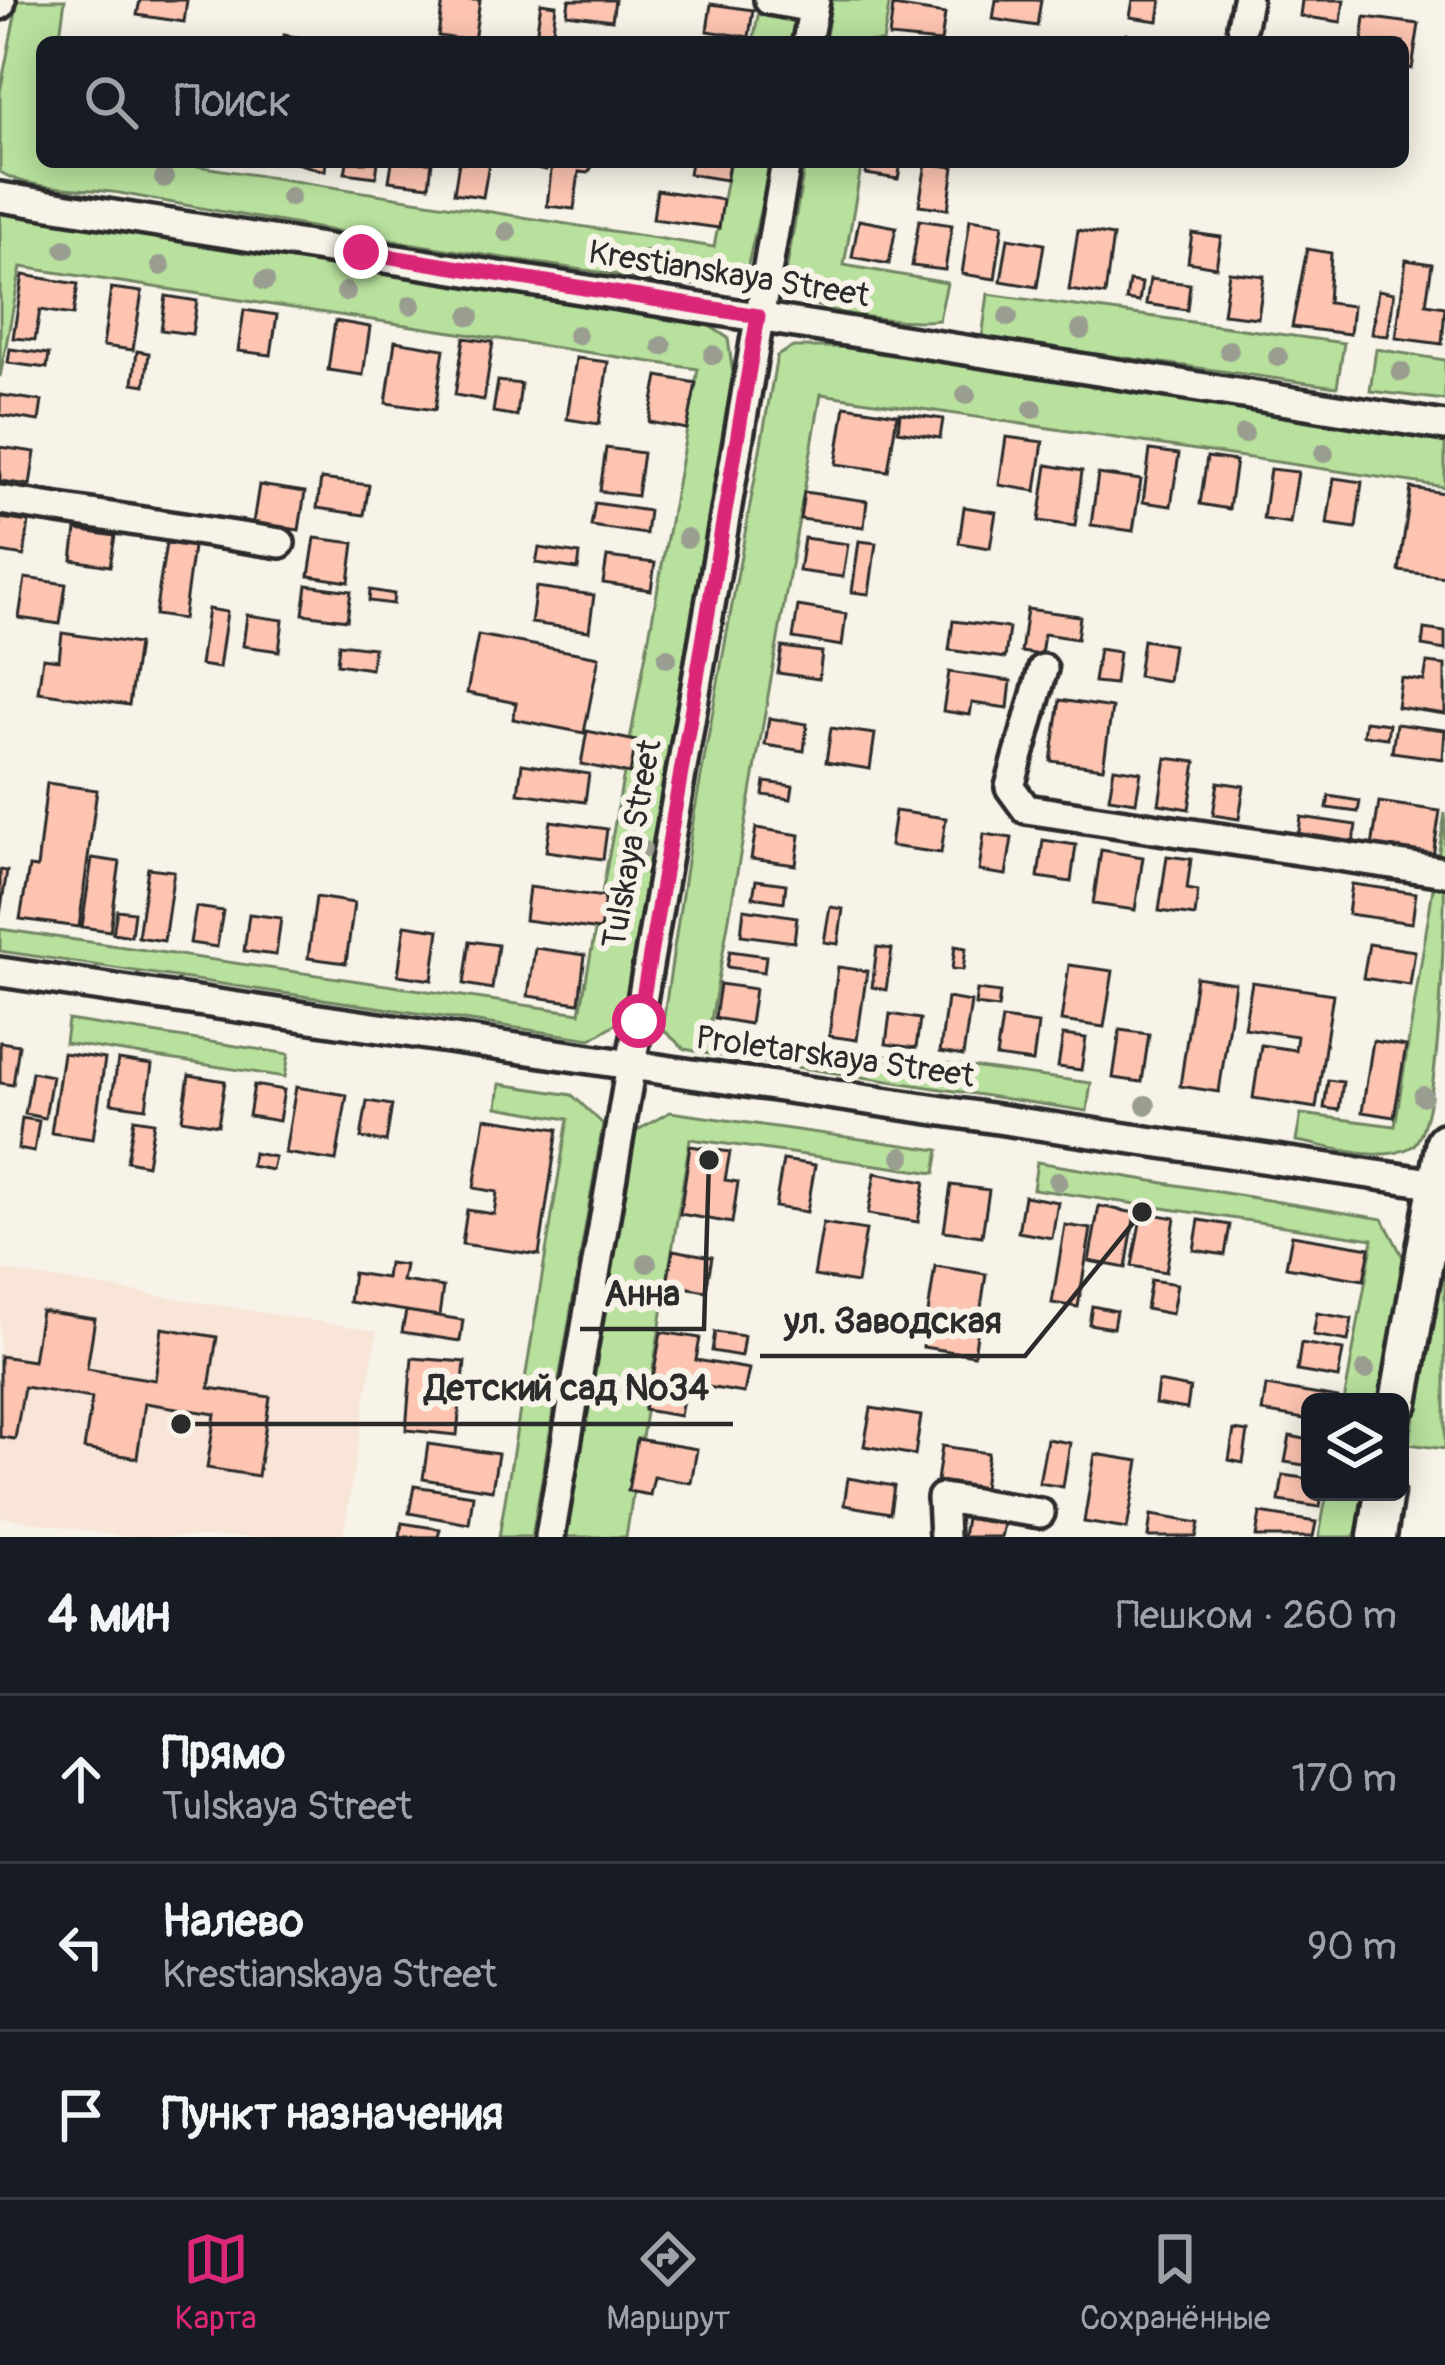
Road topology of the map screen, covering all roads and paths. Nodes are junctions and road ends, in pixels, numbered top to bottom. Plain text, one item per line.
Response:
1 (770, 0) edge
2 (814, 4) edge
3 (808, 36) edge
4 (785, 168) edge
5 (0, 197) edge
6 (758, 316) junction
7 (1445, 426) edge
8 (0, 500) edge
9 (280, 543) dead end
10 (1043, 669) dead end
11 (1445, 872) edge
12 (0, 972) edge
13 (631, 1063) junction
14 (1445, 1142) edge
15 (1441, 1184) edge
16 (1401, 1393) edge
17 (1383, 1501) edge
18 (1040, 1513) dead end
19 (550, 1537) edge
20 (944, 1537) edge
21 (1377, 1537) edge

1 - 2 street
2 - 3 street
4 - 6 street, Tulskaya Street
5 - 6 street, Krestianskaya Street
6 - 7 street, Krestianskaya Street
6 - 13 street, Tulskaya Street
8 - 9 street
10 - 11 street
12 - 13 street, Proletarskaya Street
13 - 15 street, Proletarskaya Street
13 - 19 street, Tulskaya Street
14 - 15 main road
15 - 16 main road
17 - 21 main road
18 - 20 street

